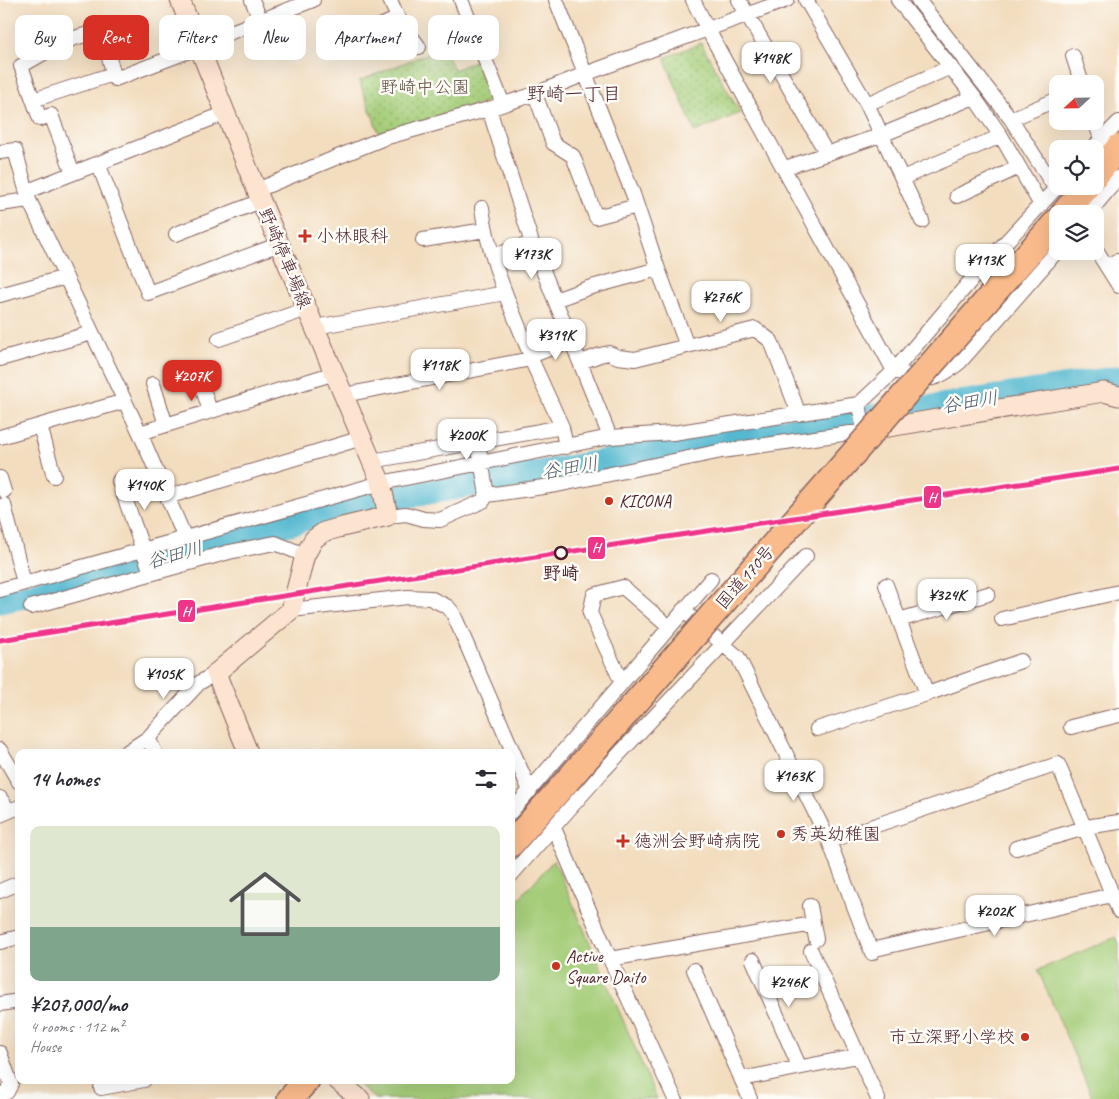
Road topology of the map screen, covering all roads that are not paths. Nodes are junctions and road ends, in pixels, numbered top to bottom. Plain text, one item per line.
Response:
1 (180, 0) edge
2 (252, 0) edge
3 (313, 0) edge
4 (390, 0) edge
5 (461, 0) edge
6 (556, 0) edge
7 (693, 0) edge
8 (739, 0) edge
9 (787, 0) edge
10 (806, 0) edge
11 (898, 0) edge
12 (918, 0) edge
13 (186, 15) edge
14 (258, 15) edge
15 (276, 15) edge
16 (397, 15) edge
17 (748, 15) junction
18 (707, 28) junction
19 (1073, 56) dead end
20 (164, 60) edge
21 (204, 60) edge
22 (951, 67) junction
23 (113, 74) junction
24 (585, 74) junction
25 (1079, 75) edge
26 (535, 94) junction
27 (974, 97) junction
28 (33, 100) junction
29 (1049, 103) edge
30 (503, 104) junction
31 (867, 104) junction
32 (489, 109) junction
33 (226, 113) junction
34 (1011, 118) junction
35 (1119, 122) edge
36 (882, 135) junction
37 (1001, 136) junction
38 (1104, 145) edge
39 (0, 152) edge
40 (827, 154) junction
41 (98, 163) junction
42 (1019, 167) junction
43 (785, 168) junction
44 (73, 174) junction
45 (1049, 176) edge
46 (1119, 177) edge
47 (902, 178) junction
48 (1075, 195) edge
49 (28, 196) junction
50 (259, 196) junction
51 (957, 196) dead end
52 (0, 204) edge
53 (1063, 205) edge
54 (1096, 205) edge
55 (637, 206) junction
56 (1049, 206) edge
57 (482, 208) dead end
58 (1049, 217) edge
59 (1049, 220) edge
60 (922, 221) dead end
61 (485, 230) junction
62 (176, 234) dead end
63 (423, 240) dead end
64 (532, 243) junction
65 (280, 244) junction
66 (493, 256) junction
67 (1104, 257) edge
68 (1049, 260) edge
69 (1113, 266) edge
70 (658, 269) junction
71 (66, 277) junction
72 (1119, 286) edge
73 (505, 293) junction
74 (0, 295) edge
75 (555, 300) junction
76 (308, 309) junction
77 (315, 328) junction
78 (92, 333) junction
79 (219, 339) dead end
80 (571, 340) junction
81 (686, 346) junction
82 (531, 357) junction
83 (0, 359) edge
84 (581, 362) junction
85 (894, 371) junction
86 (335, 373) junction
87 (202, 383) dead end
88 (153, 384) dead end
89 (344, 395) junction
90 (1119, 396) edge
91 (125, 401) junction
92 (860, 404) junction
93 (210, 411) junction
94 (799, 414) junction
95 (166, 425) junction
96 (40, 426) junction
97 (562, 427) junction
98 (864, 431) junction
99 (140, 433) junction
100 (0, 437) edge
101 (610, 437) junction
102 (362, 438) junction
103 (478, 443) junction
104 (566, 447) junction
105 (372, 461) junction
106 (482, 468) junction
107 (54, 476) dead end
108 (119, 481) dead end
109 (381, 486) junction
110 (486, 492) junction
111 (167, 497) junction
112 (4, 505) dead end
113 (387, 512) junction
114 (185, 538) junction
115 (143, 550) junction
116 (305, 556) junction
117 (806, 556) dead end
118 (151, 574) junction
119 (711, 579) dead end
120 (24, 583) junction
121 (886, 585) dead end
122 (0, 590) edge
123 (1119, 592) edge
124 (988, 594) dead end
125 (31, 607) dead end
126 (291, 610) junction
127 (683, 610) junction
128 (1002, 619) dead end
129 (899, 620) junction
130 (669, 626) junction
131 (723, 645) junction
132 (1021, 661) dead end
133 (216, 673) junction
134 (622, 683) junction
135 (927, 694) junction
136 (1119, 715) edge
137 (1071, 727) dead end
138 (817, 729) dead end
139 (148, 738) junction
140 (132, 749) edge
141 (154, 749) edge
142 (247, 749) edge
143 (512, 749) edge
144 (2, 756) edge
145 (515, 756) edge
146 (15, 776) edge
147 (530, 791) junction
148 (0, 798) edge
149 (515, 808) edge
150 (9, 811) edge
151 (1116, 823) edge
152 (1091, 827) junction
153 (554, 828) junction
154 (515, 839) edge
155 (829, 841) junction
156 (1016, 848) dead end
157 (515, 871) edge
158 (15, 885) edge
159 (0, 891) edge
160 (1112, 896) junction
161 (810, 906) dead end
162 (1119, 911) edge
163 (813, 924) junction
164 (15, 939) edge
165 (0, 942) edge
166 (610, 959) junction
167 (753, 960) dead end
168 (694, 970) dead end
169 (15, 1002) edge
170 (0, 1004) edge
171 (0, 1052) edge
172 (858, 1056) junction
173 (800, 1066) junction
174 (741, 1079) junction
175 (125, 1084) edge
176 (303, 1084) edge
177 (342, 1084) edge
178 (101, 1089) edge
179 (0, 1095) edge
180 (290, 1099) edge
181 (360, 1099) edge
182 (675, 1099) edge
183 (750, 1099) edge
184 (878, 1099) edge

1 - 13 street, 野崎停車場線
2 - 14 street
3 - 15 street
4 - 16 street
5 - 30 street
6 - 24 street
7 - 18 street
8 - 17 street
9 - 17 street
10 - 31 street
11 - 22 street
12 - 34 street
17 - 18 street
17 - 40 street
18 - 24 street
18 - 43 street
19 - 25 street
20 - 23 street
21 - 33 street, 野崎停車場線
22 - 27 street
22 - 31 street
23 - 28 street
23 - 28 street
24 - 26 street
24 - 55 street
26 - 30 street
26 - 55 street
27 - 36 street
27 - 37 street
28 - 44 street
29 - 34 street
30 - 32 street
31 - 36 street
32 - 50 street
32 - 64 street
33 - 41 street
33 - 50 street, 野崎停車場線
34 - 45 street
35 - 38 street
36 - 40 street
36 - 47 street
37 - 42 street
37 - 47 street
39 - 49 street
40 - 43 street
41 - 44 street
41 - 65 street
42 - 51 street
42 - 56 street
43 - 85 street
44 - 49 street
46 - 54 street
47 - 60 street
48 - 53 highway, 国道170号
49 - 52 street
49 - 71 street
50 - 62 street
50 - 65 street, 野崎停車場線
55 - 70 street
57 - 61 street
58 - 85 street
59 - 154 highway, 国道170号, bridge
61 - 63 street
61 - 66 street
64 - 66 street
64 - 75 street
65 - 76 street, 野崎停車場線
66 - 73 street
67 - 69 street
68 - 85 street
69 - 72 street
70 - 75 street
70 - 81 street
71 - 74 street
71 - 78 street
73 - 77 street
73 - 82 street
75 - 80 street
76 - 77 street, 野崎停車場線
76 - 79 street
77 - 86 street, 野崎停車場線
78 - 83 street
78 - 91 street
80 - 82 street
80 - 84 street
81 - 84 street
81 - 94 street
82 - 89 street
82 - 97 street
84 - 101 street
85 - 92 street
86 - 89 street, 野崎停車場線
86 - 93 street
87 - 93 street
88 - 95 street
89 - 102 street, 野崎停車場線
90 - 98 street
91 - 96 street
91 - 99 street
92 - 94 street
92 - 98 street
93 - 95 street
94 - 101 street
95 - 99 street
96 - 100 street
96 - 107 street
97 - 103 street
97 - 104 street
98 - 110 street
99 - 111 street
101 - 104 street
102 - 105 street, 野崎停車場線
102 - 111 street
103 - 105 street
103 - 106 street
104 - 106 street
105 - 109 street, 野崎停車場線
106 - 109 street
106 - 110 street
108 - 115 street
109 - 113 street, 野崎停車場線
109 - 114 street
110 - 113 street
111 - 114 street
112 - 120 street
113 - 116 street
114 - 115 street
115 - 118 street
115 - 120 street
116 - 118 street
116 - 126 street
117 - 131 street
118 - 125 street
119 - 127 street
120 - 122 street
121 - 129 street
123 - 128 street
124 - 129 street
126 - 133 street
126 - 143 street
127 - 130 street
127 - 131 street
129 - 135 street
130 - 134 street
130 - 134 street
131 - 153 street
131 - 155 street
132 - 135 street
133 - 139 street
133 - 142 street
134 - 147 street
135 - 138 street
136 - 137 street
139 - 140 street
139 - 141 street
144 - 146 street
145 - 147 street
147 - 149 street
148 - 150 street
151 - 152 street
152 - 155 street
152 - 156 street
152 - 160 street
153 - 157 street
153 - 166 street
155 - 160 street
158 - 159 street
160 - 162 street
161 - 163 street
163 - 166 street
163 - 172 street
164 - 165 street
166 - 182 street
167 - 173 street
168 - 174 street
169 - 170 street
171 - 179 street
172 - 173 street
172 - 184 street
173 - 174 street
174 - 183 street
175 - 178 street
176 - 180 highway
177 - 181 street

